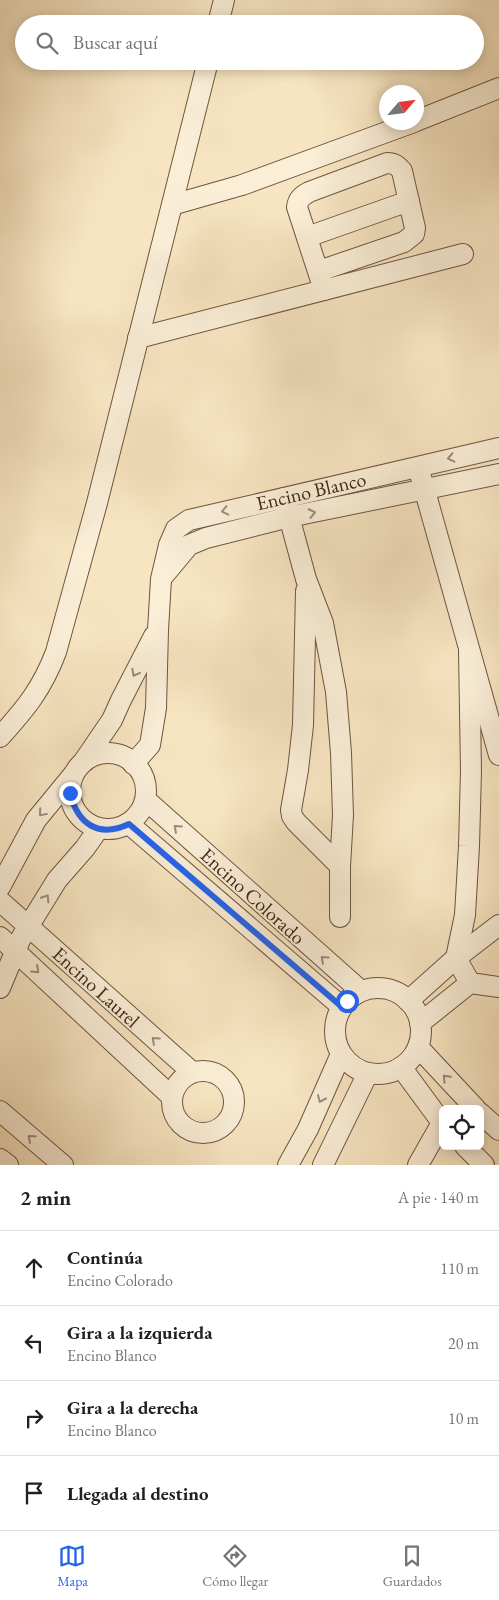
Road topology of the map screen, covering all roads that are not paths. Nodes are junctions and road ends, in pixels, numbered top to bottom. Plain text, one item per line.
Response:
1 (224, 0) edge
2 (220, 15) edge
3 (206, 70) edge
4 (499, 88) edge
5 (424, 118) edge
6 (393, 130) edge
7 (409, 201) junction
8 (172, 205) junction
9 (307, 237) junction
10 (463, 254) dead end
11 (319, 271) junction
12 (324, 290) junction
13 (138, 338) junction
14 (499, 448) edge
15 (419, 466) junction
16 (499, 474) edge
17 (424, 489) junction
18 (284, 498) junction
19 (289, 518) junction
20 (161, 579) junction
21 (306, 579) junction
22 (158, 630) junction
23 (469, 651) junction
24 (0, 737) edge
25 (499, 755) edge
26 (134, 764) junction
27 (77, 770) junction
28 (146, 800) junction
29 (129, 824) junction
30 (99, 828) junction
31 (340, 866) junction
32 (0, 887) edge
33 (0, 901) edge
34 (340, 917) dead end
35 (499, 925) edge
36 (28, 926) junction
37 (0, 937) edge
38 (15, 951) junction
39 (456, 958) junction
40 (470, 982) junction
41 (499, 987) edge
42 (0, 988) edge
43 (361, 991) junction
44 (408, 1001) junction
45 (342, 1007) junction
46 (420, 1023) junction
47 (418, 1047) junction
48 (341, 1054) junction
49 (401, 1068) junction
50 (192, 1072) junction
51 (368, 1073) junction
52 (172, 1097) junction
53 (468, 1105) edge
54 (0, 1111) edge
55 (439, 1118) edge
56 (484, 1118) edge
57 (439, 1127) edge
58 (499, 1130) edge
59 (469, 1150) edge
60 (0, 1158) edge
61 (8, 1165) edge
62 (63, 1165) edge
63 (288, 1165) edge
64 (323, 1165) edge
65 (418, 1165) edge
66 (484, 1165) edge

1 - 2 street
3 - 8 street
4 - 5 street
6 - 8 street
7 - 9 street
7 - 9 street
7 - 11 street
8 - 13 street
9 - 11 street
10 - 12 street
11 - 12 street
12 - 13 street
13 - 24 street
14 -> 15 street, Encino Blanco
15 - 17 street
15 - 18 street, Encino Blanco
16 - 17 street, Encino Blanco
19 -> 17 street, Encino Blanco
17 - 23 street
18 - 19 street
18 -> 20 street, Encino Blanco
19 - 20 street, Encino Blanco
19 - 21 street
20 - 22 street, Encino Blanco
21 - 31 street
21 - 31 street
22 - 26 street, Encino Blanco
22 -> 27 street, Encino Blanco
23 - 25 street
23 - 39 street
26 - 27 street, Encino Blanco
26 - 28 street
27 - 30 street
27 -> 32 street, Encino Blanco
28 - 29 street
43 -> 28 street, Encino Colorado
29 - 30 street
29 - 45 street, Encino Colorado
36 -> 30 street
31 - 34 street
33 - 36 street, Encino Laurel
35 - 39 street
36 - 38 street
50 -> 36 street, Encino Laurel
37 - 38 street, Encino Laurel
38 - 42 street
38 -> 52 street, Encino Laurel
39 - 40 street
39 - 44 street
40 - 41 street
40 - 46 street
43 - 44 street
43 - 45 street
44 - 46 street
45 - 48 street
46 - 47 street
47 - 49 street
53 -> 47 street
48 - 51 street
48 -> 63 street
49 - 51 street
49 - 55 street
50 - 52 street
50 - 52 street
51 - 64 street
62 -> 54 street
56 - 58 street
57 - 65 street
59 - 66 street
60 - 61 street

